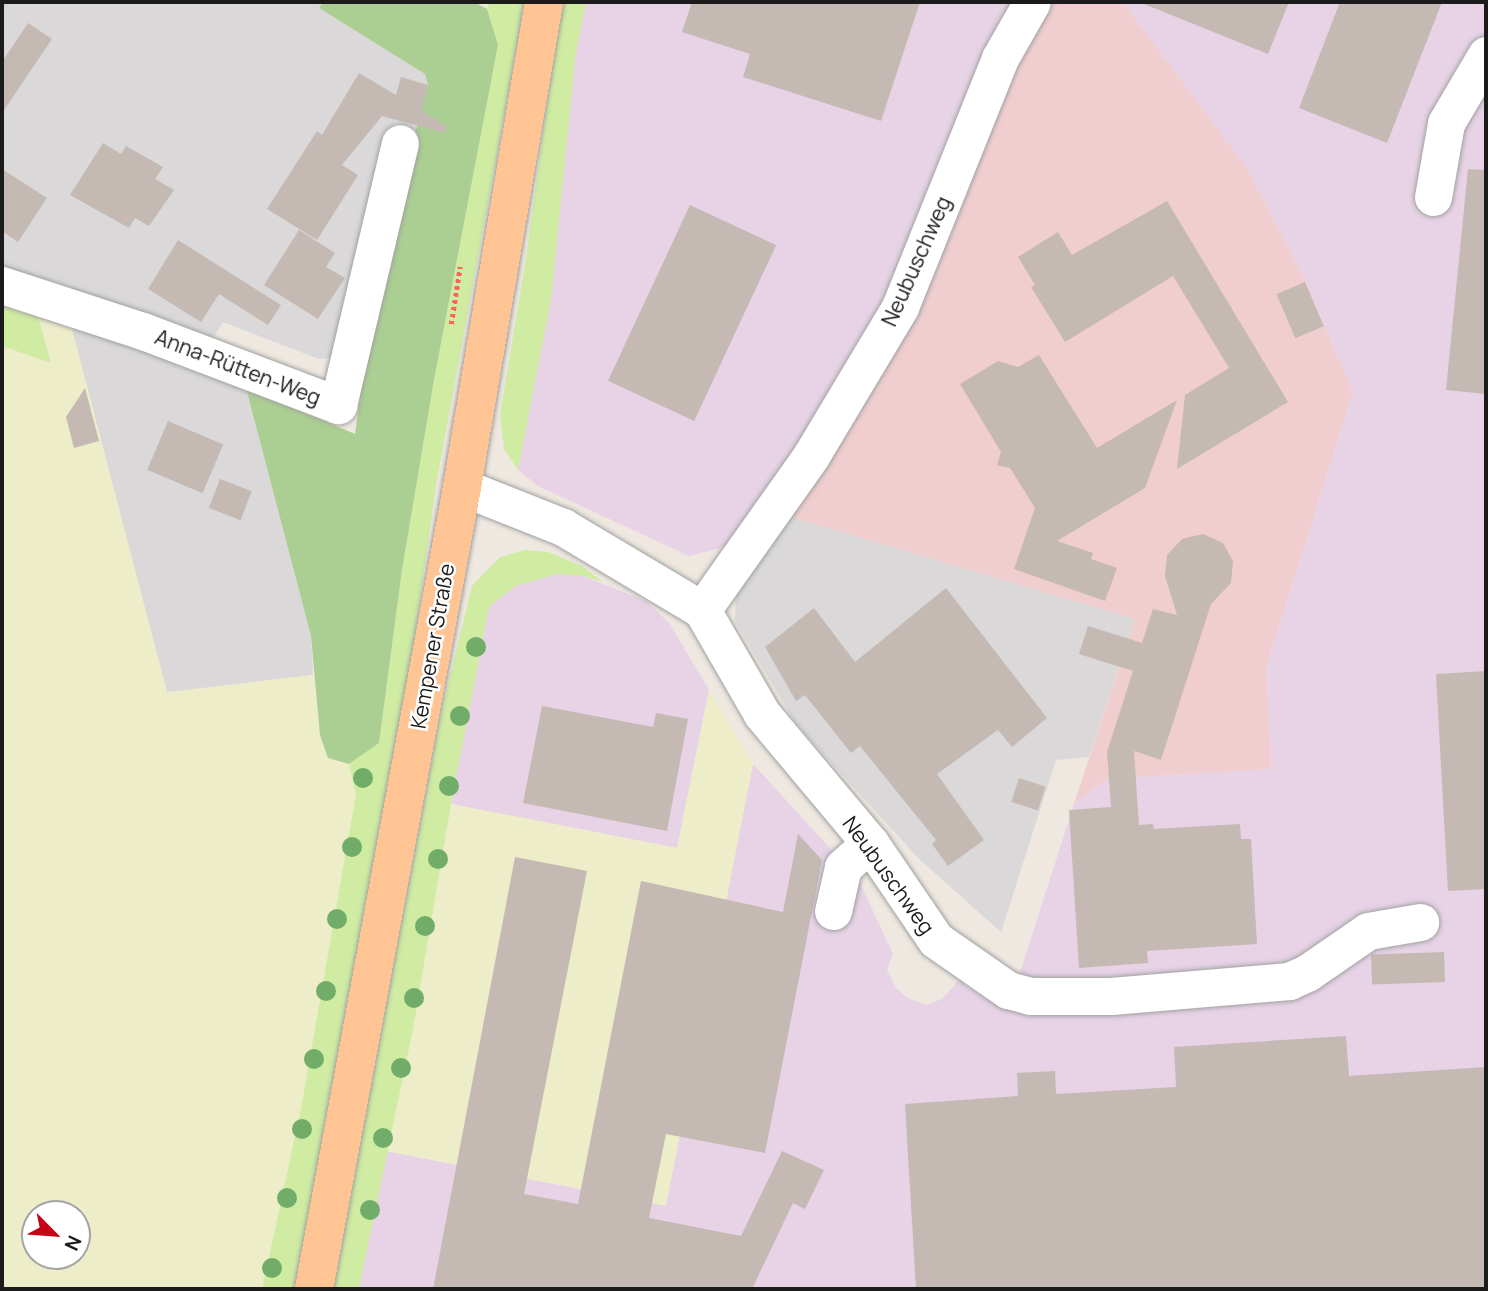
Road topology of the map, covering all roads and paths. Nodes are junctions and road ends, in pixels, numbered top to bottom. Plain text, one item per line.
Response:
1 (544, 2) edge
2 (1032, 2) edge
3 (1486, 55) edge
4 (400, 143) dead end
5 (1433, 197) dead end
6 (2, 285) edge
7 (462, 487) junction
8 (702, 610) junction
9 (870, 842) junction
10 (833, 911) dead end
11 (1420, 922) dead end
12 (314, 1289) edge

1 - 7 main road, Kempener Straße
2 - 8 street, Neubuschweg
3 - 5 street
4 - 6 street, Anna-Rütten-Weg
7 - 8 street, Neubuschweg
7 - 12 main road, Kempener Straße
8 - 9 street, Neubuschweg
9 - 10 street
9 - 11 street, Neubuschweg

